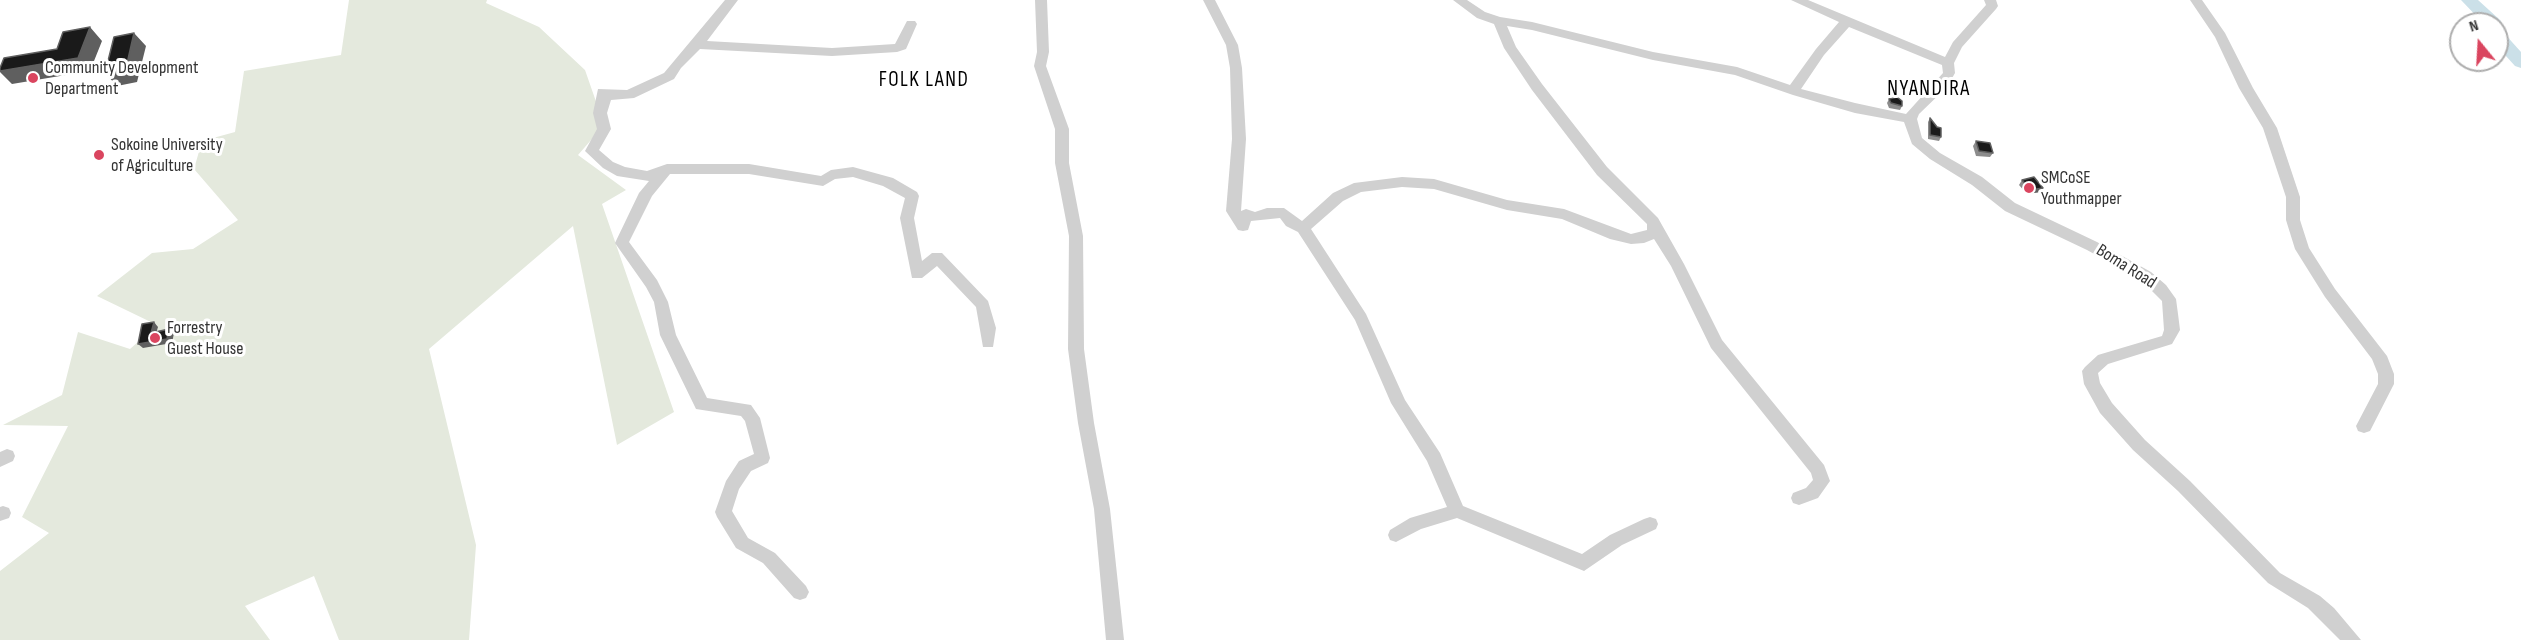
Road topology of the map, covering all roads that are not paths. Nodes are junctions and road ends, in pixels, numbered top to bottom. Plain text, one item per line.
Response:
1 (732, 0) edge
2 (1041, 0) edge
3 (1209, 0) edge
4 (1459, 0) edge
5 (1797, 0) edge
6 (1990, 0) edge
7 (2196, 0) edge
8 (1848, 20) junction
9 (1499, 21) junction
10 (911, 24) dead end
11 (697, 45) junction
12 (1948, 63) junction
13 (1793, 91) junction
14 (1910, 119) junction
15 (667, 169) junction
16 (1304, 228) junction
17 (1655, 229) junction
18 (988, 343) dead end
19 (2364, 426) dead end
20 (1798, 498) dead end
21 (1457, 511) junction
22 (1650, 524) dead end
23 (1396, 535) dead end
24 (800, 592) dead end
25 (1115, 640) edge
26 (2352, 640) edge

1 - 11 street
2 - 25 street
3 - 16 street
4 - 9 street
5 - 8 street
6 - 12 street
7 - 19 street
8 - 12 street
8 - 13 street
9 - 13 street
9 - 17 street
10 - 11 street
11 - 15 street
12 - 14 street
13 - 14 street
14 - 26 street, Boma Road
15 - 18 street
15 - 24 street
16 - 17 street
16 - 21 street
17 - 20 street
21 - 22 street
21 - 23 street

